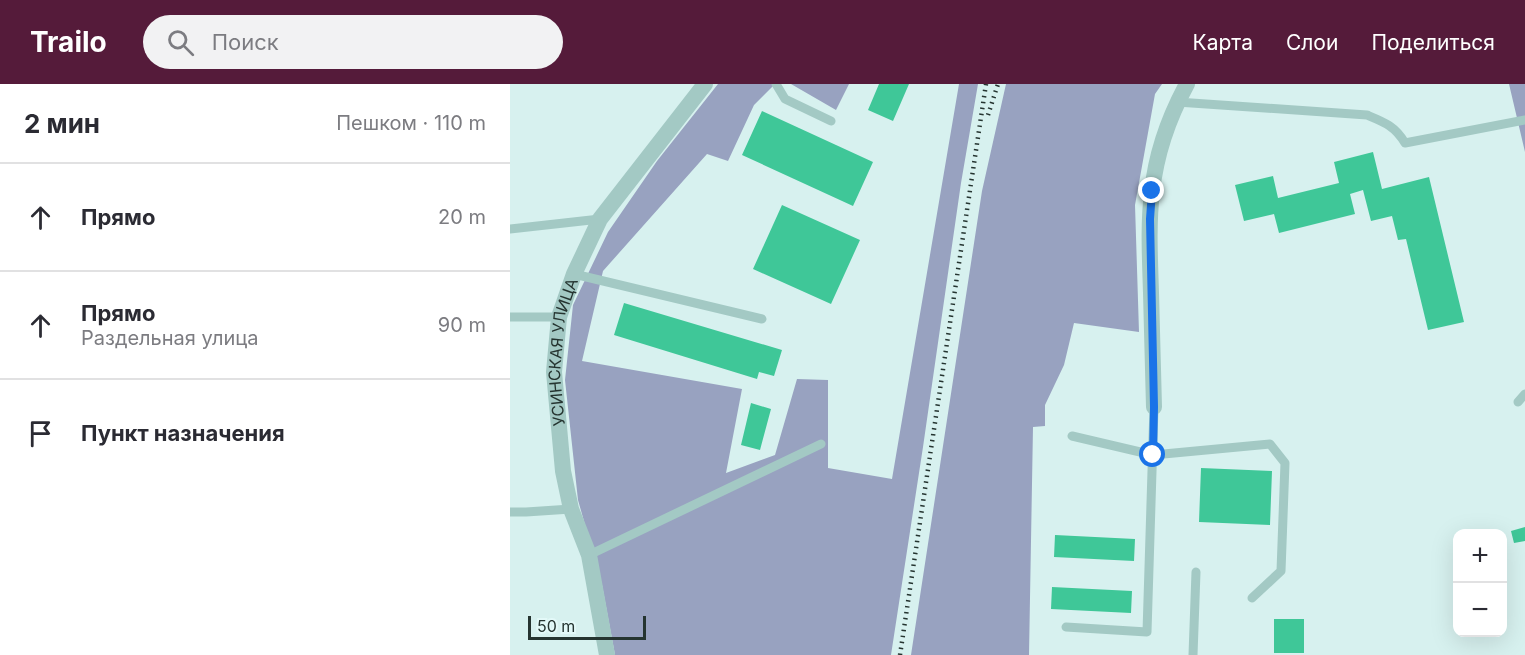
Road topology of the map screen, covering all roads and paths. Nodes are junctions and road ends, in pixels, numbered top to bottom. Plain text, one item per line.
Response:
1 (705, 84) edge
2 (776, 84) edge
3 (1187, 84) edge
4 (1177, 102) junction
5 (1525, 120) edge
6 (831, 121) dead end
7 (600, 219) junction
8 (510, 229) edge
9 (574, 274) junction
10 (510, 317) edge
11 (560, 317) junction
12 (762, 320) dead end
13 (1525, 393) edge
14 (1518, 402) dead end
15 (1154, 407) joint
16 (1072, 436) dead end
17 (821, 444) dead end
18 (1153, 455) junction
19 (571, 509) junction
20 (510, 512) edge
21 (589, 555) junction
22 (1196, 572) dead end
23 (1252, 598) dead end
24 (1066, 627) dead end
25 (607, 655) edge
26 (1193, 655) edge

1 - 7 street, УСИНСКАЯ УЛИЦА
2 - 6 lane
3 - 4 street
4 - 5 lane
4 - 15 street
7 - 8 lane
7 - 9 street, УСИНСКАЯ УЛИЦА
9 - 11 street, УСИНСКАЯ УЛИЦА
9 - 12 lane
10 - 11 lane
11 - 19 street, УСИНСКАЯ УЛИЦА
13 - 14 lane
15 - 18 lane
16 - 18 lane
17 - 21 lane
18 - 23 lane
18 - 24 lane
19 - 20 lane
19 - 21 street, УСИНСКАЯ УЛИЦА
21 - 25 street, УСИНСКАЯ УЛИЦА
22 - 26 lane

